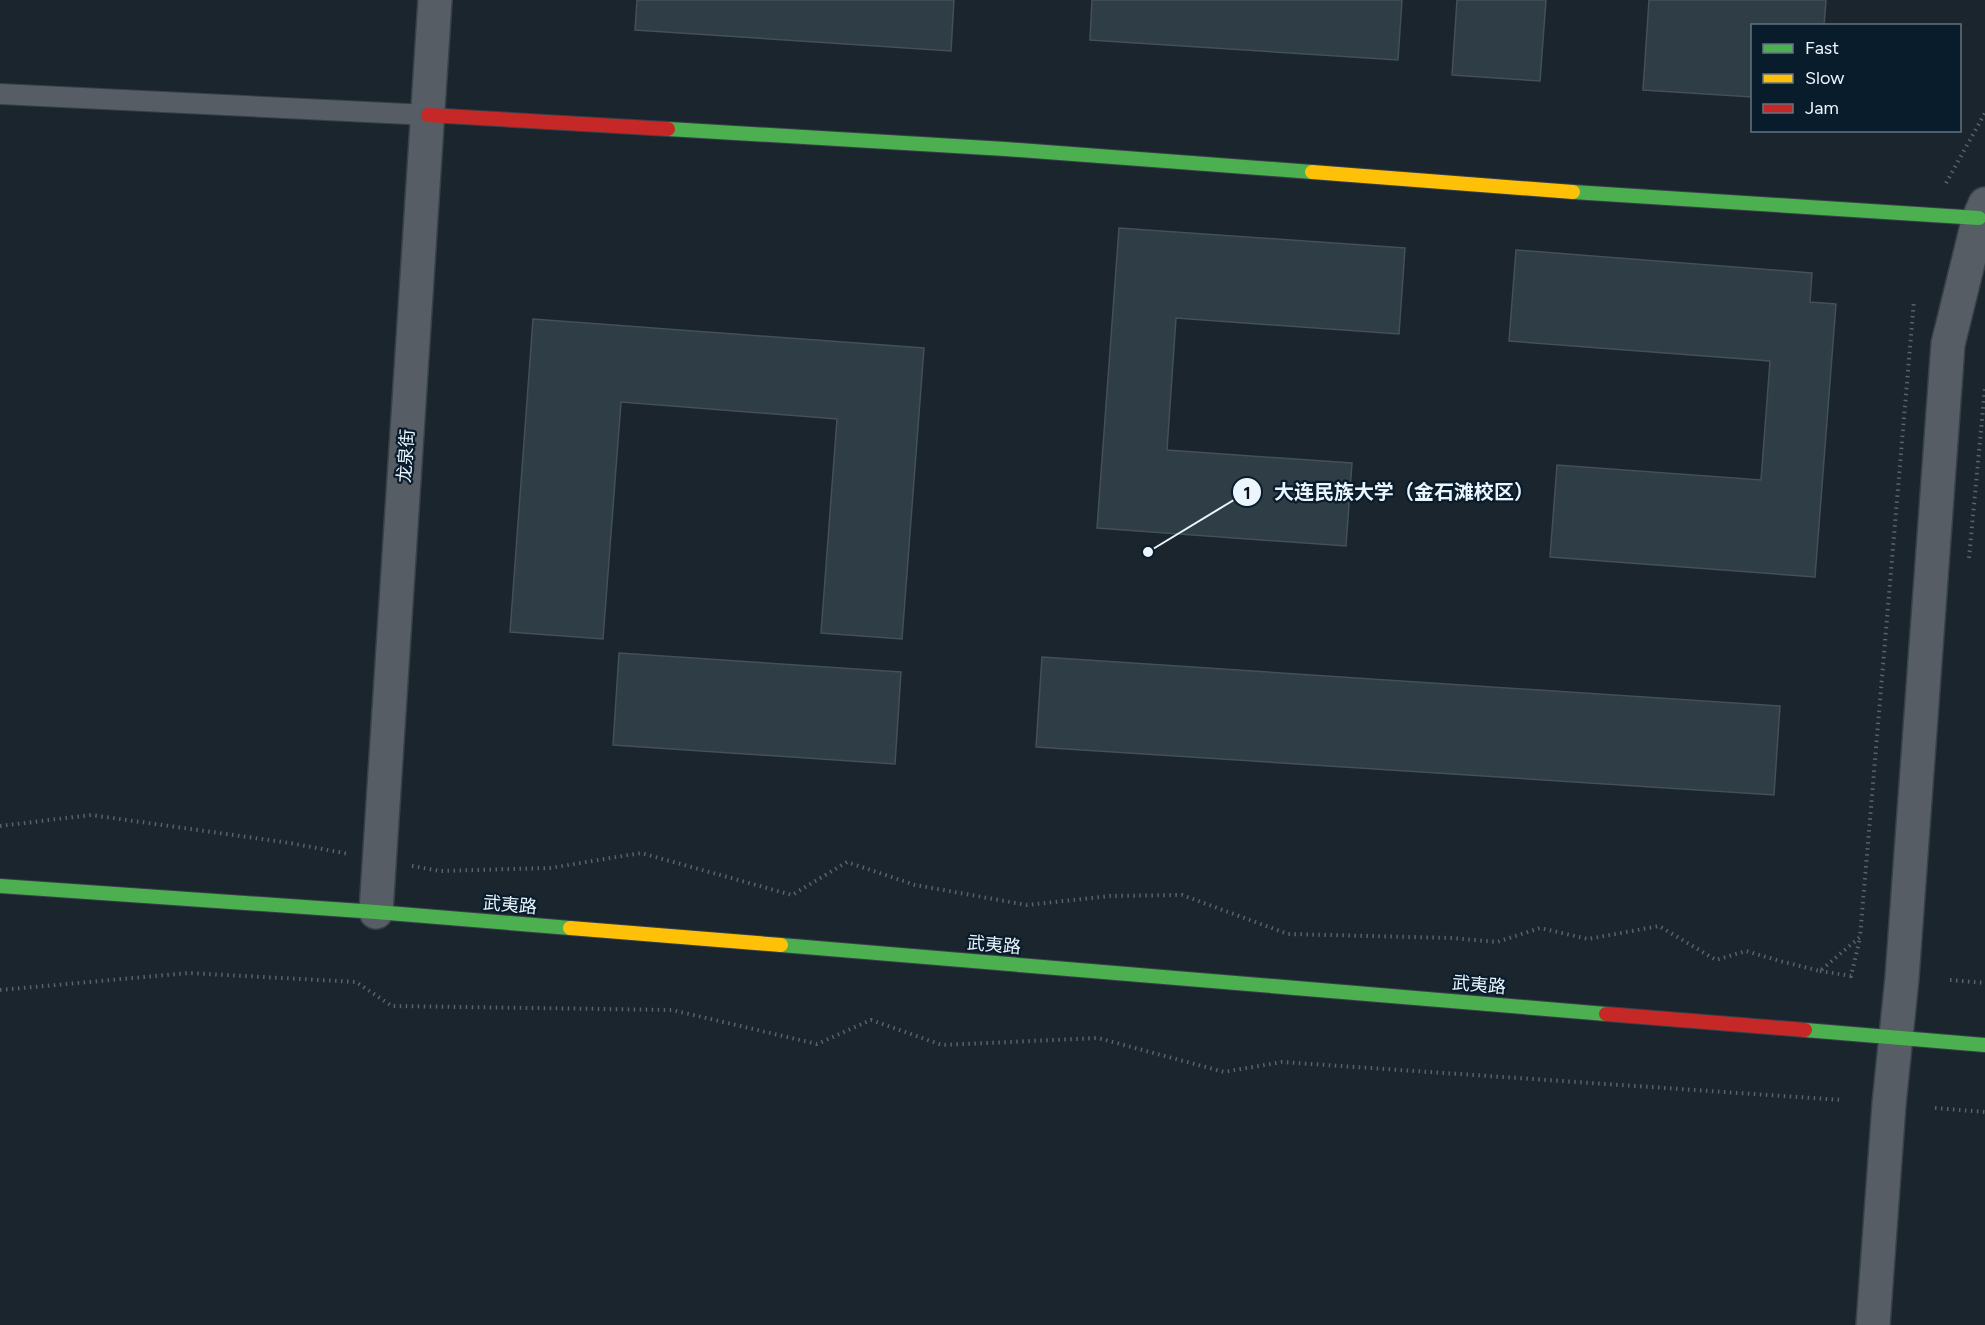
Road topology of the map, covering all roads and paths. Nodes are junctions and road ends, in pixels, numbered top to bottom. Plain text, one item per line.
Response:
1 (435, 0) edge
2 (0, 94) edge
3 (1985, 113) edge
4 (428, 115) junction
5 (1943, 189) dead end
6 (1982, 211) edge
7 (1914, 300) dead end
8 (0, 826) edge
9 (379, 860) junction
10 (0, 886) edge
11 (376, 912) junction
12 (1860, 937) junction
13 (1820, 971) junction
14 (1950, 980) dead end
15 (1985, 982) edge
16 (0, 990) edge
17 (1896, 1038) junction
18 (1985, 1045) edge
19 (1842, 1100) dead end
20 (1935, 1108) dead end
21 (1985, 1112) edge
22 (1873, 1325) edge

1 - 4 street, 龙泉街
2 - 4 lane
3 - 5 path
4 - 6 main road
4 - 9 street, 龙泉街
6 - 17 street
7 - 12 path
8 - 9 path
9 - 11 street, 龙泉街
9 - 13 path
10 - 11 main road, 武夷路
11 - 17 main road, 武夷路
12 - 13 path
12 - 13 path
14 - 15 path
16 - 19 path
17 - 18 main road, 武夷路
17 - 22 street
20 - 21 path

